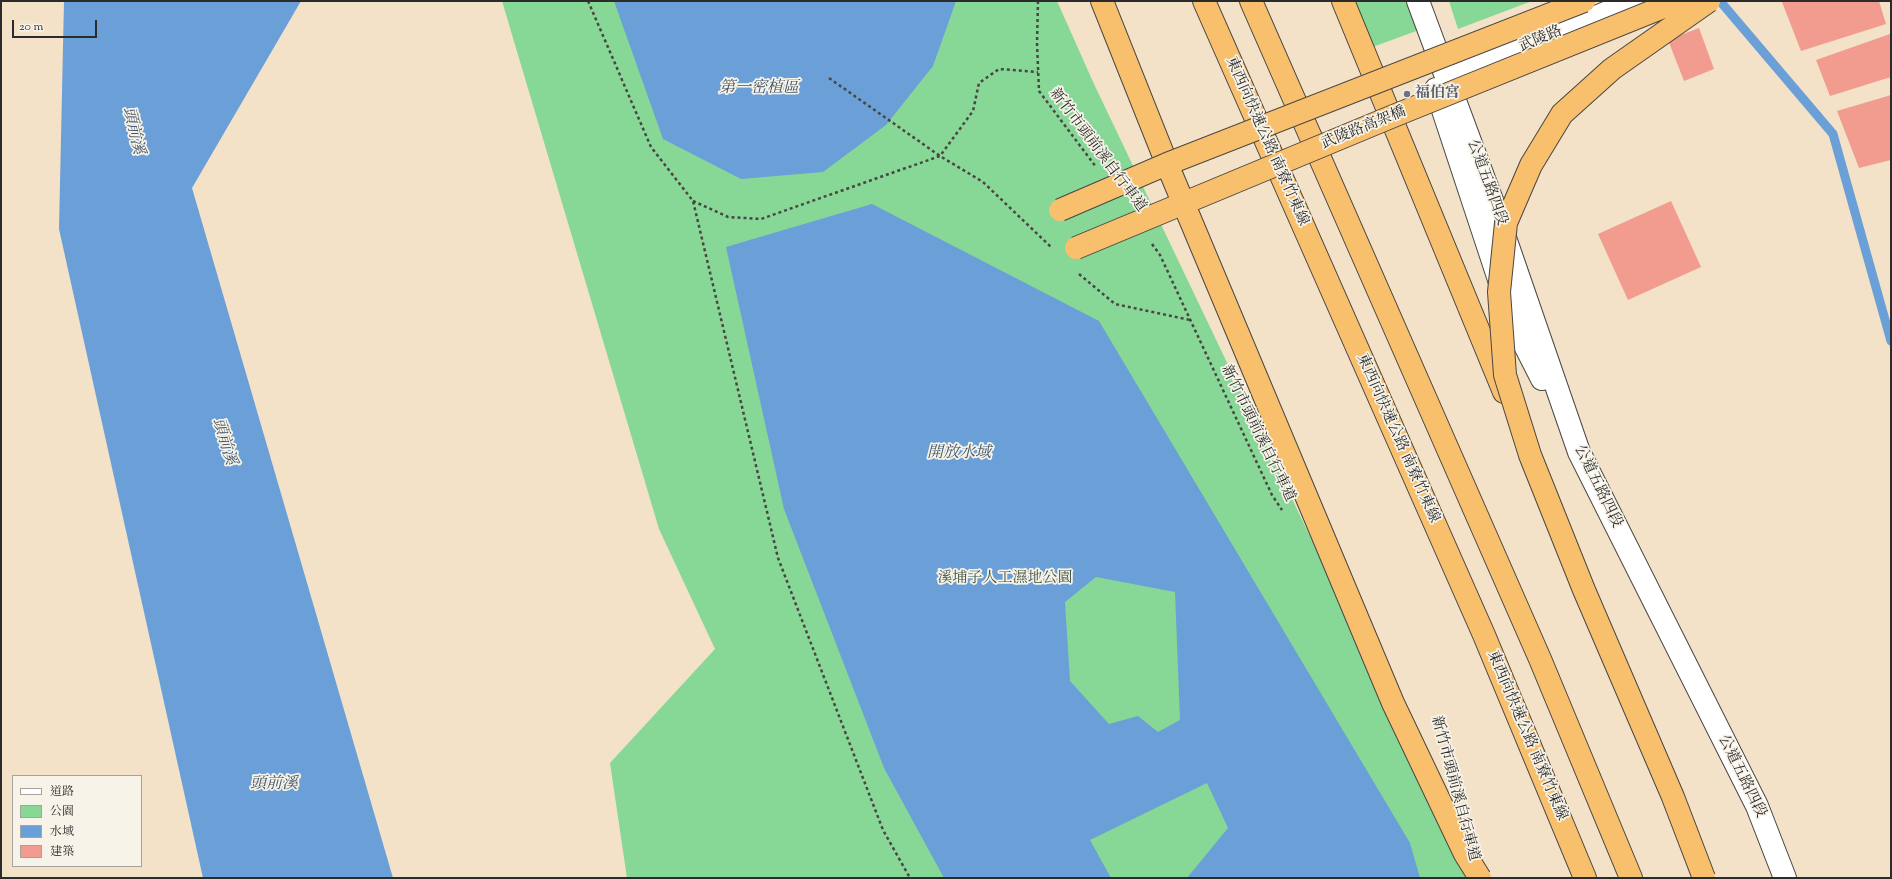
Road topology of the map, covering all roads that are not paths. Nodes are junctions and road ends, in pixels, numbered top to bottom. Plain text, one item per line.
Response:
1 (1102, 1) edge
2 (1204, 1) edge
3 (1251, 1) edge
4 (1343, 1) edge
5 (1418, 1) edge
6 (1429, 1) edge
7 (1584, 1) edge
8 (1634, 1) edge
9 (1678, 1) edge
10 (1709, 1) edge
11 (1377, 83) junction
12 (1442, 84) junction
13 (1391, 117) junction
14 (1167, 164) junction
15 (1183, 203) junction
16 (1060, 210) dead end
17 (1076, 248) dead end
18 (1530, 455) junction
19 (1480, 878) edge
20 (1585, 878) edge
21 (1631, 878) edge
22 (1704, 878) edge
23 (1785, 878) edge

1 - 14 highway
2 - 20 highway, 東西向快速公路 南寮竹東線
3 - 21 highway
4 - 11 highway
5 - 12 street, 公道五路四段
6 - 12 street, 公道五路四段
7 - 11 highway, bridge
8 - 12 street, 武陵路
9 - 13 highway, 武陵路高架橋, bridge
10 - 18 highway, bridge
11 - 13 highway
11 - 14 highway, bridge
12 - 23 street, 公道五路四段
13 - 15 highway, 武陵路高架橋, bridge
13 - 18 highway, bridge
14 - 15 highway, bridge
14 - 16 highway, bridge
15 - 17 highway, 武陵路高架橋, bridge
15 - 19 highway, bridge
18 - 22 highway, bridge

